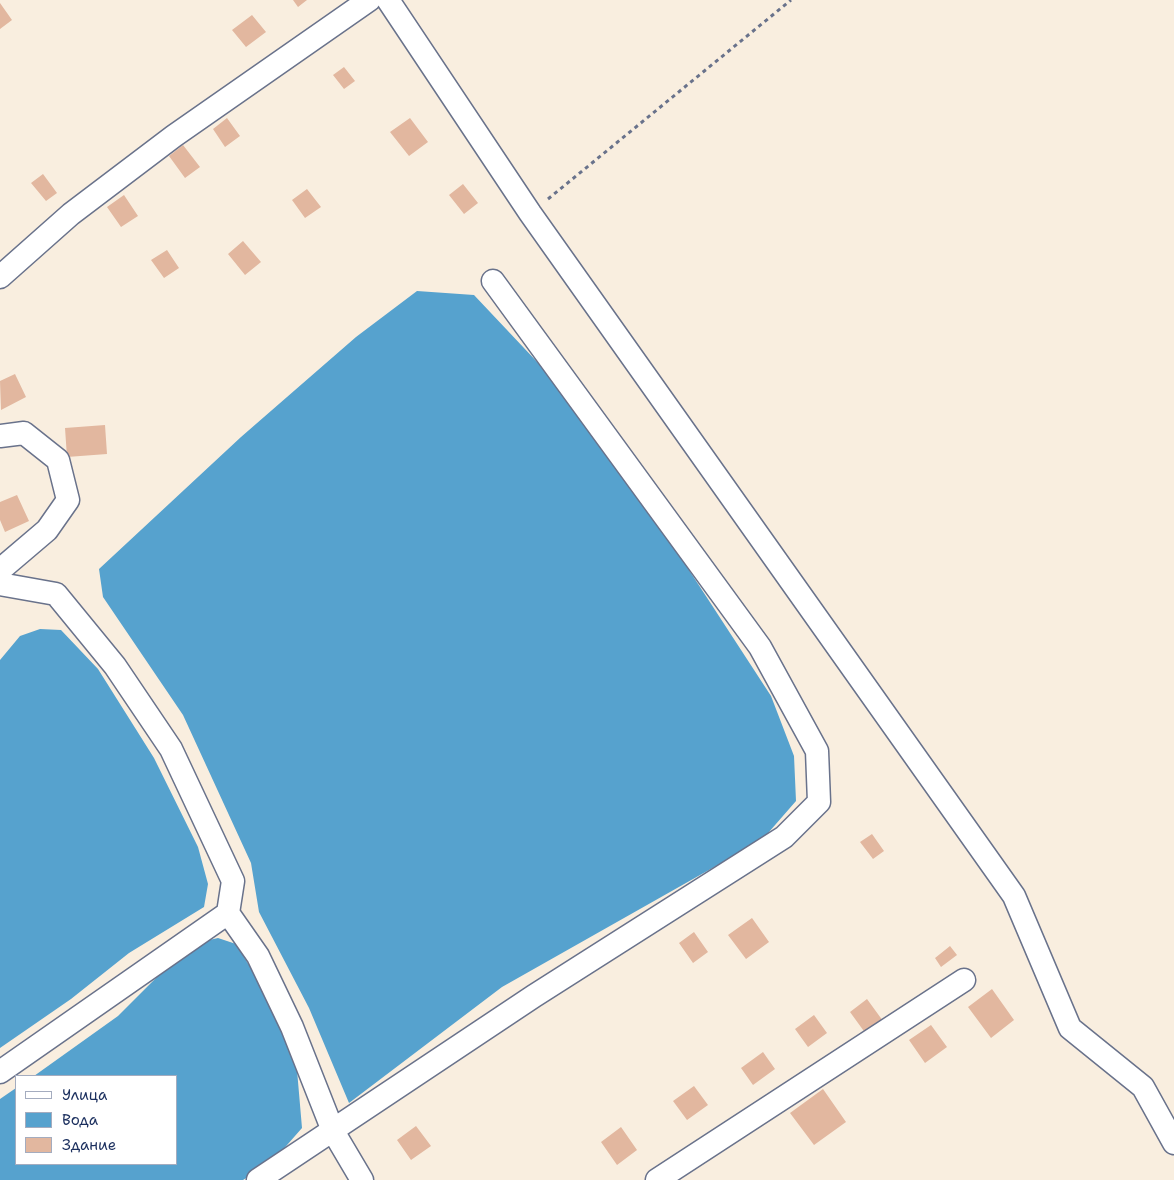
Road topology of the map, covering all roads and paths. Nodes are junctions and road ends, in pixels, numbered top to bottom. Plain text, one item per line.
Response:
1 (369, 0) edge
2 (388, 0) edge
3 (791, 0) edge
4 (530, 213) junction
5 (0, 277) edge
6 (493, 280) dead end
7 (0, 436) edge
8 (0, 570) edge
9 (0, 584) edge
10 (228, 913) junction
11 (964, 980) dead end
12 (0, 1072) edge
13 (333, 1131) junction
14 (1174, 1143) edge
15 (258, 1180) edge
16 (362, 1180) edge
17 (657, 1180) edge

1 - 5 street
2 - 4 street
3 - 4 path
4 - 14 street
6 - 13 street
7 - 8 street
9 - 10 street
10 - 12 street
10 - 13 street
11 - 17 street
13 - 15 street
13 - 16 street

